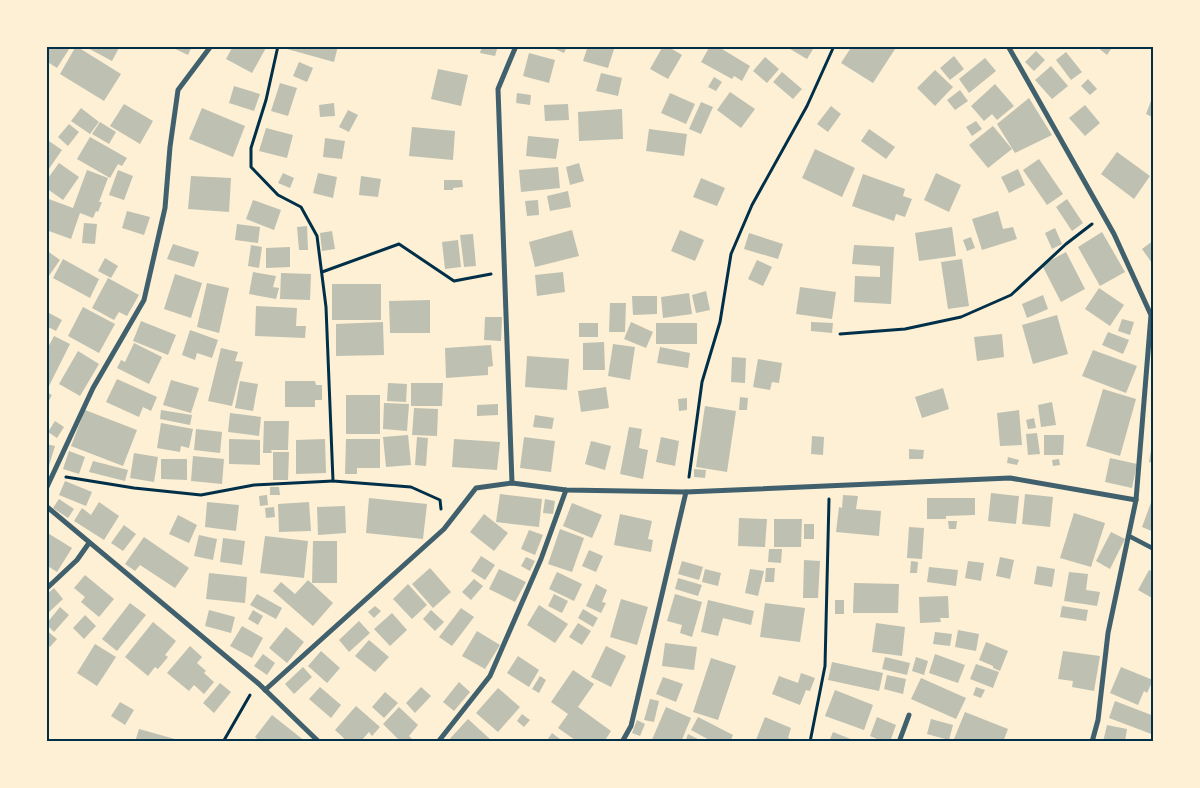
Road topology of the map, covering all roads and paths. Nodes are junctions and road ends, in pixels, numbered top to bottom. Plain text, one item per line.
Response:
1 (211, 46) edge
2 (278, 46) edge
3 (516, 46) edge
4 (834, 46) edge
5 (1008, 46) edge
6 (1103, 216) junction
7 (322, 272) junction
8 (504, 272) junction
9 (840, 334) dead end
10 (53, 474) junction
11 (333, 481) junction
12 (512, 483) junction
13 (830, 486) junction
14 (46, 489) edge
15 (566, 490) junction
16 (686, 492) junction
17 (1136, 500) junction
18 (46, 506) edge
19 (444, 529) junction
20 (1129, 536) junction
21 (89, 543) junction
22 (1154, 548) edge
23 (46, 588) edge
24 (259, 684) junction
25 (265, 690) junction
26 (909, 715) dead end
27 (223, 742) edge
28 (319, 742) edge
29 (438, 742) edge
30 (622, 742) edge
31 (810, 742) edge
32 (899, 742) edge
33 (1092, 742) edge

1 - 10 street
2 - 7 path
3 - 8 street
4 - 16 path
5 - 6 street
6 - 9 path
6 - 17 street
7 - 8 path
7 - 11 path
8 - 12 street
10 - 11 path
10 - 14 street
11 - 19 path
12 - 15 street
12 - 19 street
13 - 16 street
13 - 17 street
13 - 31 path
15 - 16 street
15 - 29 street
16 - 30 street
17 - 20 street
18 - 21 street
19 - 25 street
20 - 22 street
20 - 33 street
21 - 23 street
21 - 24 street
24 - 25 street
24 - 27 path
25 - 28 street
26 - 32 street

